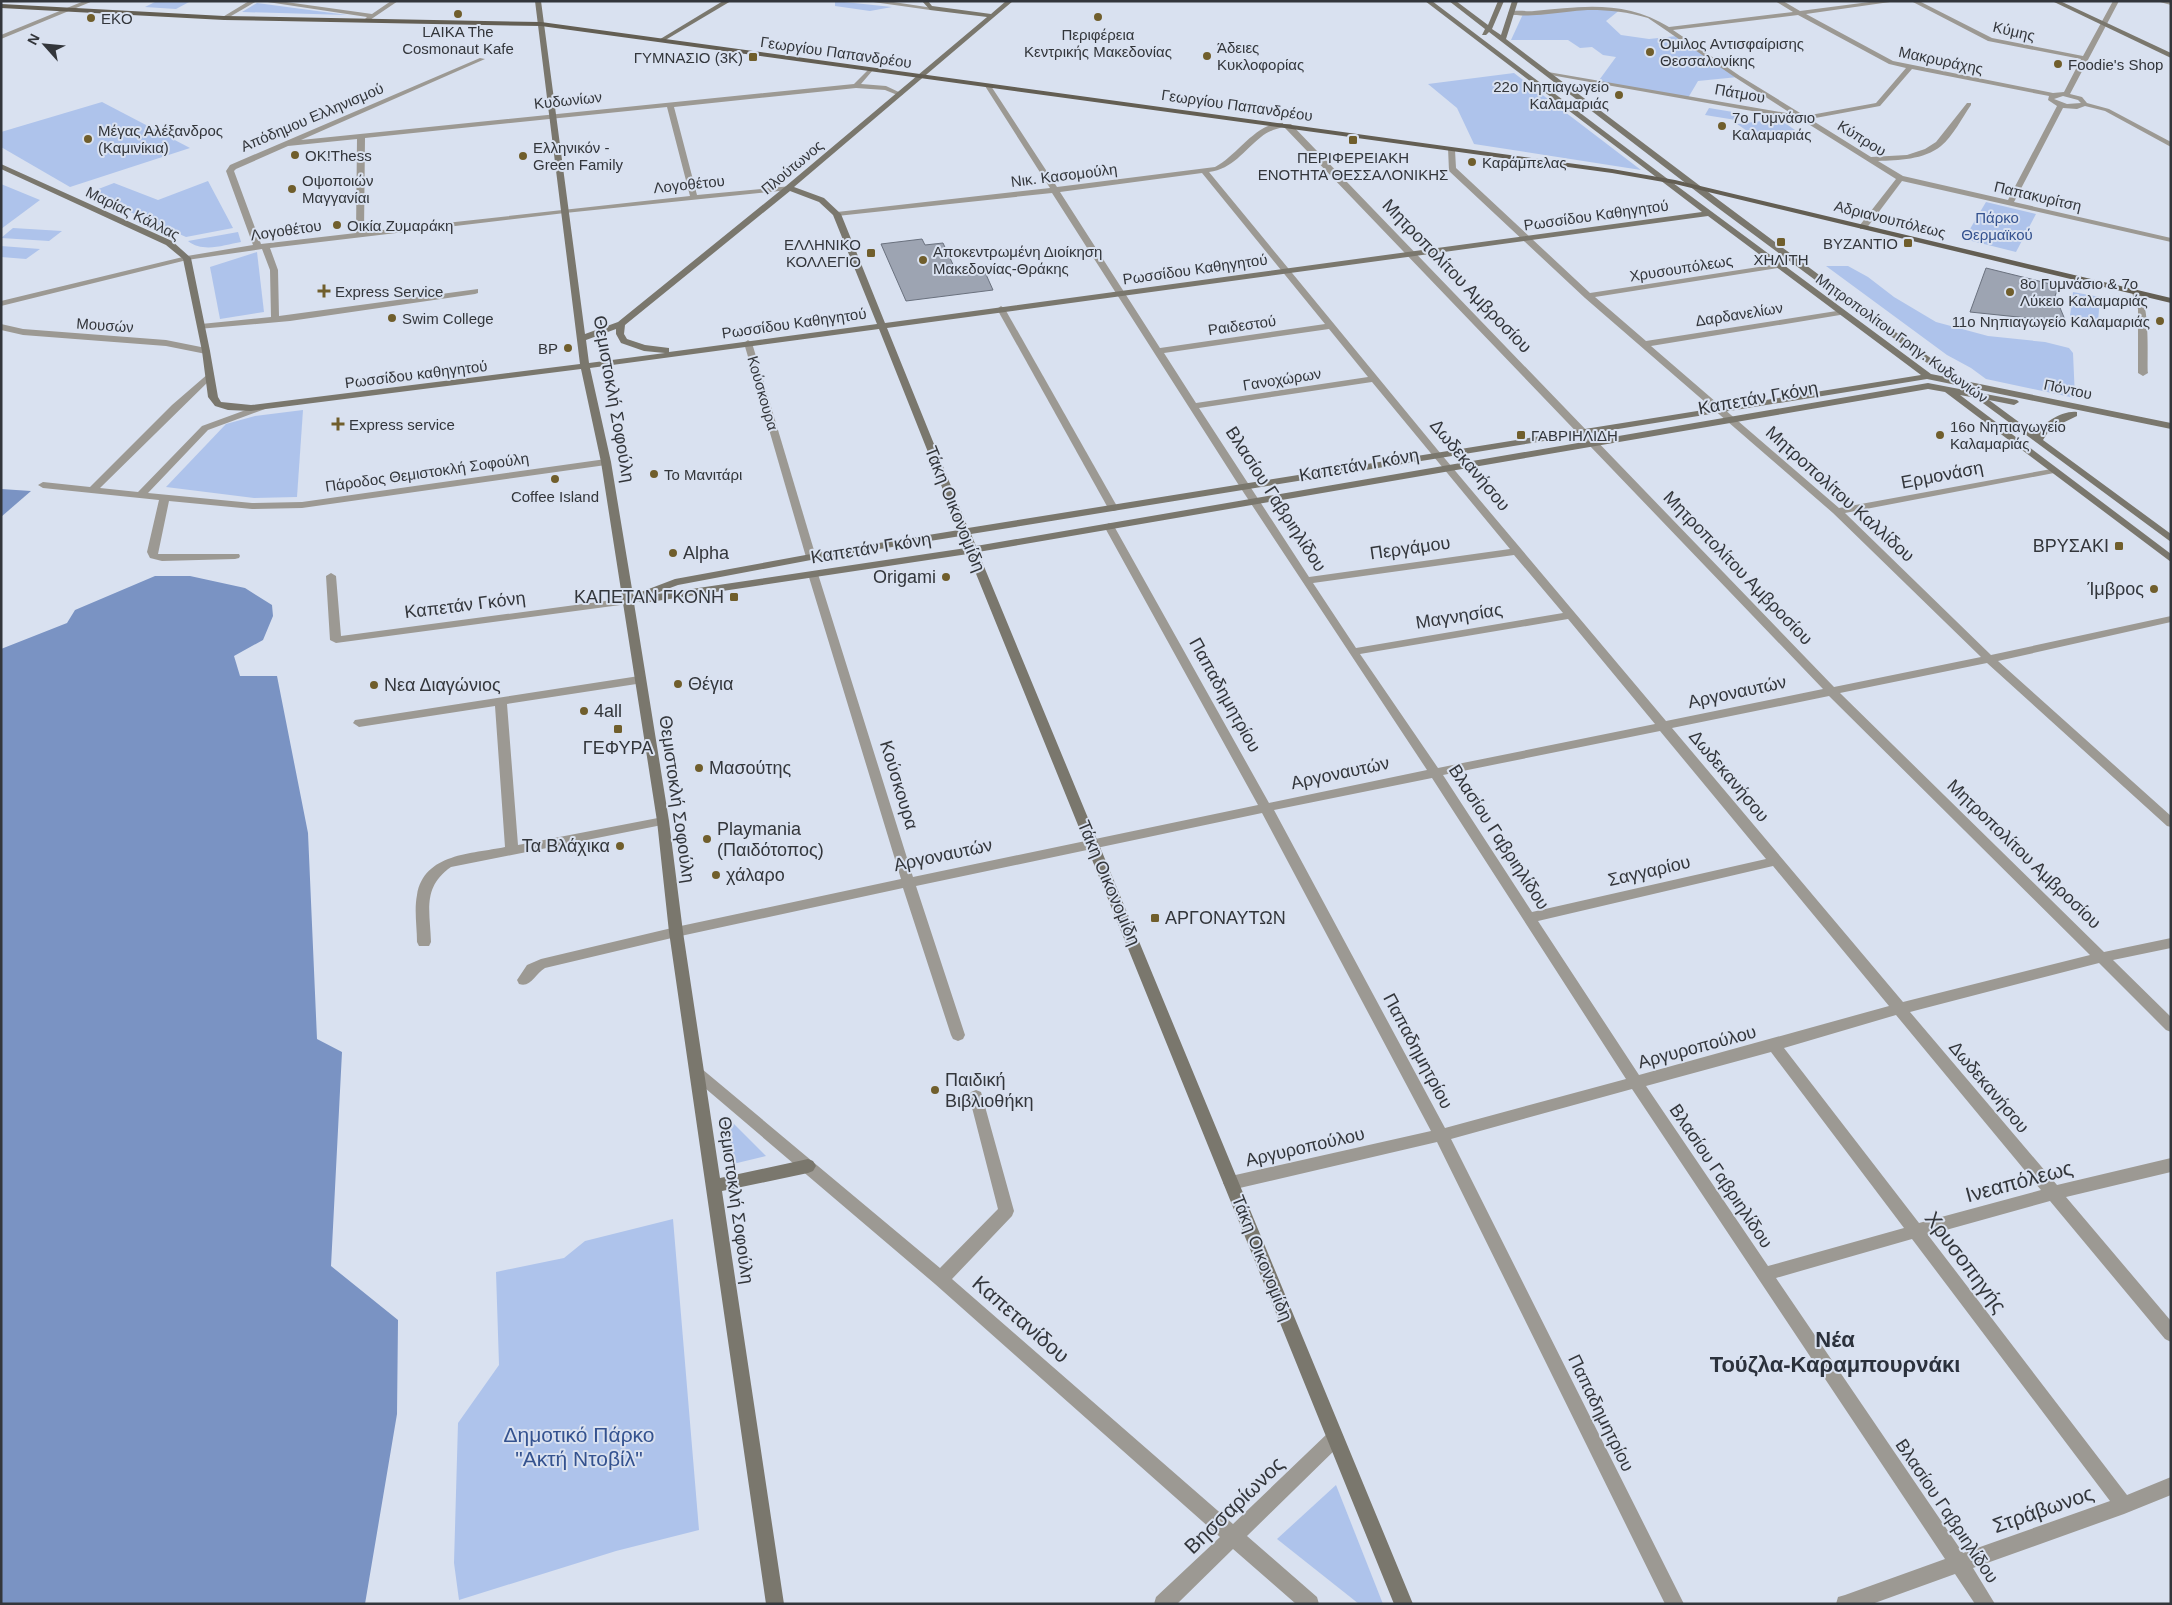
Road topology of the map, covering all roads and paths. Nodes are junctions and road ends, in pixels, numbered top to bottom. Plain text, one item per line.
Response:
1 (90, 1) edge
2 (254, 1) edge
3 (264, 1) edge
4 (395, 1) edge
5 (538, 1) edge
6 (728, 1) edge
7 (869, 1) edge
8 (925, 1) edge
9 (1010, 1) edge
10 (1428, 1) edge
11 (1452, 1) edge
12 (1501, 1) edge
13 (1515, 1) edge
14 (1778, 1) edge
15 (1894, 1) edge
16 (1914, 1) edge
17 (2055, 1) edge
18 (2116, 1) edge
19 (2162, 1) edge
20 (2171, 3) edge
21 (1584, 4) edge
22 (1, 6) edge
23 (930, 8) junction
24 (69, 10) junction
25 (1799, 12) junction
26 (1511, 14) junction
27 (373, 16) junction
28 (993, 16) junction
29 (224, 18) junction
30 (365, 22) junction
31 (541, 24) junction
32 (2104, 24) junction
33 (1488, 29) junction
34 (1667, 29) junction
35 (1, 37) edge
36 (1478, 40) junction
37 (1502, 40) junction
38 (660, 41) junction
39 (2171, 56) edge
40 (2085, 58) junction
41 (482, 59) dead end
42 (1910, 68) junction
43 (870, 70) junction
44 (1548, 74) junction
45 (920, 77) junction
46 (856, 86) junction
47 (988, 86) junction
48 (900, 94) junction
49 (2066, 94) junction
50 (2052, 95) junction
51 (670, 104) junction
52 (1969, 104) dead end
53 (2086, 104) junction
54 (2061, 105) junction
55 (553, 116) junction
56 (1804, 118) junction
57 (1284, 126) junction
58 (361, 136) junction
59 (284, 144) junction
60 (2171, 145) edge
61 (1451, 150) junction
62 (1870, 159) junction
63 (1, 166) edge
64 (1204, 171) junction
65 (1900, 178) junction
66 (1662, 179) junction
67 (1696, 186) junction
68 (789, 188) junction
69 (1055, 190) junction
70 (694, 198) junction
71 (2010, 203) junction
72 (565, 211) junction
73 (837, 214) junction
74 (1708, 214) junction
75 (1863, 227) junction
76 (360, 234) junction
77 (1526, 238) junction
78 (2171, 240) edge
79 (261, 247) junction
80 (1410, 254) junction
81 (187, 258) junction
82 (1778, 266) junction
83 (1286, 271) junction
84 (475, 291) dead end
85 (1121, 293) junction
86 (2136, 294) junction
87 (1588, 296) junction
88 (2171, 301) edge
89 (1, 304) edge
90 (1001, 309) junction
91 (1840, 312) junction
92 (275, 319) junction
93 (621, 324) junction
94 (882, 325) junction
95 (1331, 326) junction
96 (1, 327) edge
97 (201, 328) junction
98 (582, 338) junction
99 (748, 343) junction
100 (1644, 344) junction
101 (206, 351) junction
102 (1158, 351) junction
103 (686, 352) junction
104 (585, 366) junction
105 (2143, 373) dead end
106 (209, 376) junction
107 (1929, 376) junction
108 (1374, 379) junction
109 (1960, 382) junction
110 (1947, 390) junction
111 (1977, 395) junction
112 (1193, 406) junction
113 (262, 407) junction
114 (251, 408) joint
115 (1720, 410) junction
116 (2074, 414) junction
117 (1732, 420) junction
118 (2171, 426) edge
119 (1581, 432) junction
120 (2171, 434) edge
121 (2038, 441) junction
122 (1593, 444) junction
123 (1438, 456) junction
124 (606, 462) junction
125 (1448, 468) junction
126 (2054, 470) junction
127 (44, 485) dead end
128 (1245, 487) junction
129 (93, 489) junction
130 (141, 494) junction
131 (165, 497) junction
132 (1254, 501) junction
133 (1113, 508) junction
134 (1837, 511) junction
135 (1109, 526) junction
136 (965, 533) junction
137 (2171, 539) edge
138 (971, 550) junction
139 (1517, 550) junction
140 (235, 556) dead end
141 (811, 557) junction
142 (2171, 559) edge
143 (813, 574) junction
144 (331, 576) dead end
145 (1308, 580) junction
146 (628, 601) junction
147 (1571, 615) junction
148 (2171, 619) edge
149 (1353, 652) junction
150 (1989, 659) junction
151 (639, 680) junction
152 (1832, 691) junction
153 (501, 702) junction
154 (359, 724) dead end
155 (1664, 726) junction
156 (1435, 773) junction
157 (1266, 808) junction
158 (663, 821) junction
159 (2171, 823) edge
160 (1092, 844) junction
161 (512, 851) junction
162 (1776, 861) junction
163 (908, 882) junction
164 (1530, 918) junction
165 (676, 932) junction
166 (424, 942) dead end
167 (2171, 943) edge
168 (2103, 957) junction
169 (524, 980) dead end
170 (1899, 1009) junction
171 (2171, 1026) edge
172 (958, 1035) dead end
173 (1774, 1045) junction
174 (697, 1074) junction
175 (1636, 1083) junction
176 (976, 1096) dead end
177 (1441, 1134) junction
178 (2171, 1165) edge
179 (808, 1166) junction
180 (1231, 1183) junction
181 (713, 1186) junction
182 (2053, 1193) junction
183 (1916, 1231) junction
184 (1764, 1274) junction
185 (941, 1279) junction
186 (2171, 1334) edge
187 (1335, 1438) junction
188 (2171, 1486) edge
189 (2124, 1505) junction
190 (1234, 1537) junction
191 (1959, 1563) junction
192 (775, 1604) edge
193 (1163, 1604) edge
194 (1310, 1604) edge
195 (1404, 1604) edge
196 (1675, 1604) edge
197 (1845, 1604) edge
198 (1986, 1604) edge

1 - 24 street
2 - 29 street
3 - 27 street
4 - 27 street
5 - 31 main road, Θεμιστοκλή Σοφούλη
6 - 38 main road
7 - 23 street
8 - 23 main road
9 - 28 main road, Πλούτωνος
10 - 36 main road, Μητροπολίτου Γρηγ. Κυδωνιών
11 - 33 main road
12 - 33 main road
13 - 26 main road
14 - 25 street, Μακρυράχης
15 - 25 street
16 - 40 street, Κύμης
17 - 32 main road
18 - 32 street
19 - 20 street
21 - 26 street, Κύπρου
21 - 34 street, Κύπρου
22 - 24 main road, Γεωργίου Παπανδρέου
23 - 28 main road
24 - 29 main road, Γεωργίου Παπανδρέου
24 - 35 street
25 - 34 street
25 - 42 street, Μακρυράχης
26 - 37 main road
27 - 30 street
28 - 45 main road, Πλούτωνος
29 - 30 main road, Γεωργίου Παπανδρέου
30 - 31 main road, Γεωργίου Παπανδρέου
31 - 38 main road, Γεωργίου Παπανδρέου
31 - 55 main road, Θεμιστοκλή Σοφούλη
32 - 39 main road
32 - 40 street
33 - 36 main road
33 - 37 main road
34 - 56 street, Κύπρου
36 - 66 main road, Μητροπολίτου Γρηγ. Κυδωνιών
37 - 44 main road
38 - 43 main road, Γεωργίου Παπανδρέου
40 - 49 street
41 - 59 street, Απόδημου Ελληνισμού
42 - 50 street, Μακρυράχης
42 - 56 street, Πάτμου
43 - 45 main road, Γεωργίου Παπανδρέου
43 - 46 street
44 - 56 street, Πάτμου
44 - 67 main road
45 - 47 main road, Γεωργίου Παπανδρέου
45 - 48 main road, Πλούτωνος
46 - 48 street, Κυδωνίων
46 - 51 street, Κυδωνίων
47 - 57 main road, Γεωργίου Παπανδρέου
47 - 69 street, Βλασίου Γαβριηλίδου
48 - 68 main road, Πλούτωνος
49 - 50 street, Μακρυράχης
49 - 53 street
50 - 54 street
51 - 55 street, Κυδωνίων
51 - 70 street
52 - 62 street
53 - 54 street
53 - 60 street
54 - 71 street
55 - 58 street, Κυδωνίων
55 - 72 main road, Θεμιστοκλή Σοφούλη
56 - 62 street, Κύπρου
57 - 61 main road, Γεωργίου Παπανδρέου
57 - 64 street, Νικ. Κασομούλη
57 - 80 street, Μητροπολίτου Αμβροσίου
58 - 59 street, Κυδωνίων
58 - 76 street
59 - 79 street, Απόδημου Ελληνισμού
61 - 66 main road, Γεωργίου Παπανδρέου
61 - 77 street, Μητροπολίτου Καλλίδου
62 - 65 street, Κύπρου
63 - 81 main road, Μαρίας Κάλλας
64 - 69 street, Νικ. Κασομούλη
64 - 83 street, Δωδεκανήσου
65 - 71 street, Παπακυρίτση
65 - 75 street
66 - 67 main road, Αδριανουπόλεως
66 - 74 main road, Μητροπολίτου Γρηγ. Κυδωνιών
67 - 75 main road, Αδριανουπόλεως
67 - 109 main road, Μητροπολίτου Γρηγ. Κυδωνιών
68 - 70 street, Λογοθέτου
68 - 73 main road, Τάκη Οικονομίδη
68 - 93 main road, Πλούτωνος
69 - 73 street, Νικ. Κασομούλη
69 - 85 street, Βλασίου Γαβριηλίδου
70 - 72 street, Λογοθέτου
71 - 78 street, Παπακυρίτση
72 - 76 street, Λογοθέτου
72 - 98 main road, Θεμιστοκλή Σοφούλη
73 - 94 main road, Τάκη Οικονομίδη
74 - 77 main road, Ρωσσίδου Καθηγητού
74 - 82 main road, Μητροπολίτου Γρηγ. Κυδωνιών
75 - 86 main road, Αδριανουπόλεως
76 - 79 street, Λογοθέτου
77 - 80 main road, Ρωσσίδου Καθηγητού
77 - 87 street, Μητροπολίτου Καλλίδου
79 - 81 street, Λογοθέτου
79 - 92 street
80 - 83 main road, Ρωσσίδου Καθηγητού
80 - 119 street, Μητροπολίτου Αμβροσίου
81 - 89 street, Λογοθέτου
81 - 97 main road, Μαρίας Κάλλας
82 - 87 street, Χρυσουπόλεως
82 - 91 main road, Μητροπολίτου Γρηγ. Κυδωνιών
83 - 85 main road, Ρωσσίδου Καθηγητού
83 - 95 street, Δωδεκανήσου
84 - 92 street
85 - 90 main road, Ρωσσίδου Καθηγητού
85 - 102 street, Βλασίου Γαβριηλίδου
86 - 88 main road, Αδριανουπόλεως
86 - 105 street
87 - 100 street, Μητροπολίτου Καλλίδου
90 - 94 main road, Ρωσσίδου Καθηγητού
90 - 133 street
91 - 100 street, Δαρδανελίων
91 - 107 main road, Μητροπολίτου Γρηγ. Κυδωνιών
92 - 97 street
93 - 98 main road, Πλούτωνος
93 - 103 main road
94 - 99 main road, Ρωσσίδου Καθηγητού
94 - 136 main road, Τάκη Οικονομίδη
95 - 102 street, Ραιδεστού
95 - 108 street, Δωδεκανήσου
96 - 101 street, Μουσών
97 - 101 main road, Μαρίας Κάλλας
98 - 104 main road, Θεμιστοκλή Σοφούλη
99 - 103 main road, Ρωσσίδου Καθηγητού
99 - 141 street, Κούσκουρα
100 - 115 street, Μητροπολίτου Καλλίδου
101 - 106 main road, Μαρίας Κάλλας
102 - 112 street, Βλασίου Γαβριηλίδου
103 - 104 main road, Ρωσσίδου Καθηγητού
104 - 113 main road, Ρωσσίδου καθηγητού
104 - 124 main road, Θεμιστοκλή Σοφούλη
106 - 114 main road, Μαρίας Κάλλας
106 - 129 street
107 - 109 main road, Καπετάν Γκόνη
107 - 110 main road, Μητροπολίτου Γρηγ. Κυδωνιών
107 - 115 main road, Καπετάν Γκόνη
108 - 112 street, Γανοχώρων
108 - 123 street, Δωδεκανήσου
109 - 111 main road, Μητροπολίτου Γρηγ. Κυδωνιών
109 - 118 main road, Πόντου
110 - 111 main road, Καπετάν Γκόνη
110 - 117 main road, Καπετάν Γκόνη
110 - 126 main road, Μητροπολίτου Γρηγ. Κυδωνιών
111 - 116 main road, Πόντου
111 - 121 main road, Μητροπολίτου Γρηγ. Κυδωνιών
112 - 128 street, Βλασίου Γαβριηλίδου
113 - 114 main road, Ρωσσίδου καθηγητού
113 - 130 street
115 - 117 street, Μητροπολίτου Καλλίδου
115 - 119 main road, Καπετάν Γκόνη
116 - 120 main road, Πόντου
116 - 121 main road
117 - 122 main road, Καπετάν Γκόνη
117 - 134 street, Μητροπολίτου Καλλίδου
119 - 122 street, Μητροπολίτου Αμβροσίου
119 - 123 main road, Καπετάν Γκόνη
121 - 137 main road, Μητροπολίτου Γρηγ. Κυδωνιών
122 - 125 main road, Καπετάν Γκόνη
122 - 152 street, Μητροπολίτου Αμβροσίου
123 - 125 street, Δωδεκανήσου
123 - 128 main road, Καπετάν Γκόνη
124 - 131 street, Πάροδος Θεμιστοκλή Σοφούλη
124 - 146 main road, Θεμιστοκλή Σοφούλη
125 - 132 main road, Καπετάν Γκόνη
125 - 139 street, Δωδεκανήσου
126 - 134 street, Ερμονάση
126 - 142 main road, Μητροπολίτου Γρηγ. Κυδωνιών
127 - 129 street, Πάροδος Θεμιστοκλή Σοφούλη
128 - 132 street, Βλασίου Γαβριηλίδου
128 - 133 main road, Καπετάν Γκόνη
129 - 130 street, Πάροδος Θεμιστοκλή Σοφούλη
130 - 131 street, Πάροδος Θεμιστοκλή Σοφούλη
131 - 140 street
132 - 135 main road, Καπετάν Γκόνη
132 - 145 street, Βλασίου Γαβριηλίδου
133 - 136 main road, Καπετάν Γκόνη
134 - 150 street, Μητροπολίτου Καλλίδου
135 - 138 main road, Καπετάν Γκόνη
135 - 157 street, Παπαδημητρίου
136 - 138 main road, Τάκη Οικονομίδη
136 - 141 main road, Καπετάν Γκόνη
138 - 143 main road, Καπετάν Γκόνη
138 - 160 main road, Τάκη Οικονομίδη
139 - 145 street, Περγάμου
139 - 147 street, Δωδεκανήσου
141 - 146 main road, Καπετάν Γκόνη
143 - 146 main road, Καπετάν Γκόνη
143 - 163 street, Κούσκουρα
144 - 146 street, Καπετάν Γκόνη
145 - 149 street, Βλασίου Γαβριηλίδου
146 - 151 main road, Θεμιστοκλή Σοφούλη
147 - 149 street, Μαγνησίας
147 - 155 street, Δωδεκανήσου
148 - 150 street, Αργοναυτών
149 - 156 street, Βλασίου Γαβριηλίδου
150 - 152 street, Αργοναυτών
150 - 159 street, Μητροπολίτου Καλλίδου
151 - 153 street
151 - 158 main road, Θεμιστοκλή Σοφούλη
152 - 155 street, Αργοναυτών
152 - 168 street, Μητροπολίτου Αμβροσίου
153 - 154 street
153 - 161 street
155 - 156 street, Αργοναυτών
155 - 162 street, Δωδεκανήσου
156 - 157 street, Αργοναυτών
156 - 164 street, Βλασίου Γαβριηλίδου
157 - 160 street, Αργοναυτών
157 - 177 street, Παπαδημητρίου
158 - 161 street
158 - 165 main road, Θεμιστοκλή Σοφούλη
160 - 163 street, Αργοναυτών
160 - 180 main road, Τάκη Οικονομίδη
161 - 166 street
162 - 164 street, Σαγγαρίου
162 - 170 street, Δωδεκανήσου
163 - 165 street, Αργοναυτών
163 - 172 street, Κούσκουρα
164 - 175 street, Βλασίου Γαβριηλίδου
165 - 169 street, Αργοναυτών
165 - 174 main road, Θεμιστοκλή Σοφούλη
167 - 168 street, Αργυροπούλου
168 - 170 street, Αργυροπούλου
168 - 171 street, Μητροπολίτου Αμβροσίου
170 - 173 street, Αργυροπούλου
170 - 182 street, Δωδεκανήσου
173 - 175 street, Αργυροπούλου
173 - 183 street, Χρυσοπηγής
174 - 179 street, Καπετανίδου
174 - 181 main road, Θεμιστοκλή Σοφούλη
175 - 177 street, Αργυροπούλου
175 - 184 street, Βλασίου Γαβριηλίδου
176 - 185 street
177 - 180 street, Αργυροπούλου
177 - 196 street, Παπαδημητρίου
178 - 182 street, Ινεαπόλεως
179 - 181 main road
179 - 185 street, Καπετανίδου
180 - 187 main road, Τάκη Οικονομίδη
181 - 192 main road, Θεμιστοκλή Σοφούλη
182 - 183 street, Ινεαπόλεως
182 - 186 street, Δωδεκανήσου
183 - 184 street, Ινεαπόλεως
183 - 189 street, Χρυσοπηγής
184 - 191 street, Βλασίου Γαβριηλίδου
185 - 190 street, Καπετανίδου
187 - 190 street, Βησσαρίωνος
187 - 195 main road, Τάκη Οικονομίδη
188 - 189 street, Στράβωνος
189 - 191 street, Στράβωνος
190 - 193 street, Βησσαρίωνος
190 - 194 street, Καπετανίδου
191 - 197 street, Στράβωνος
191 - 198 street, Βλασίου Γαβριηλίδου

